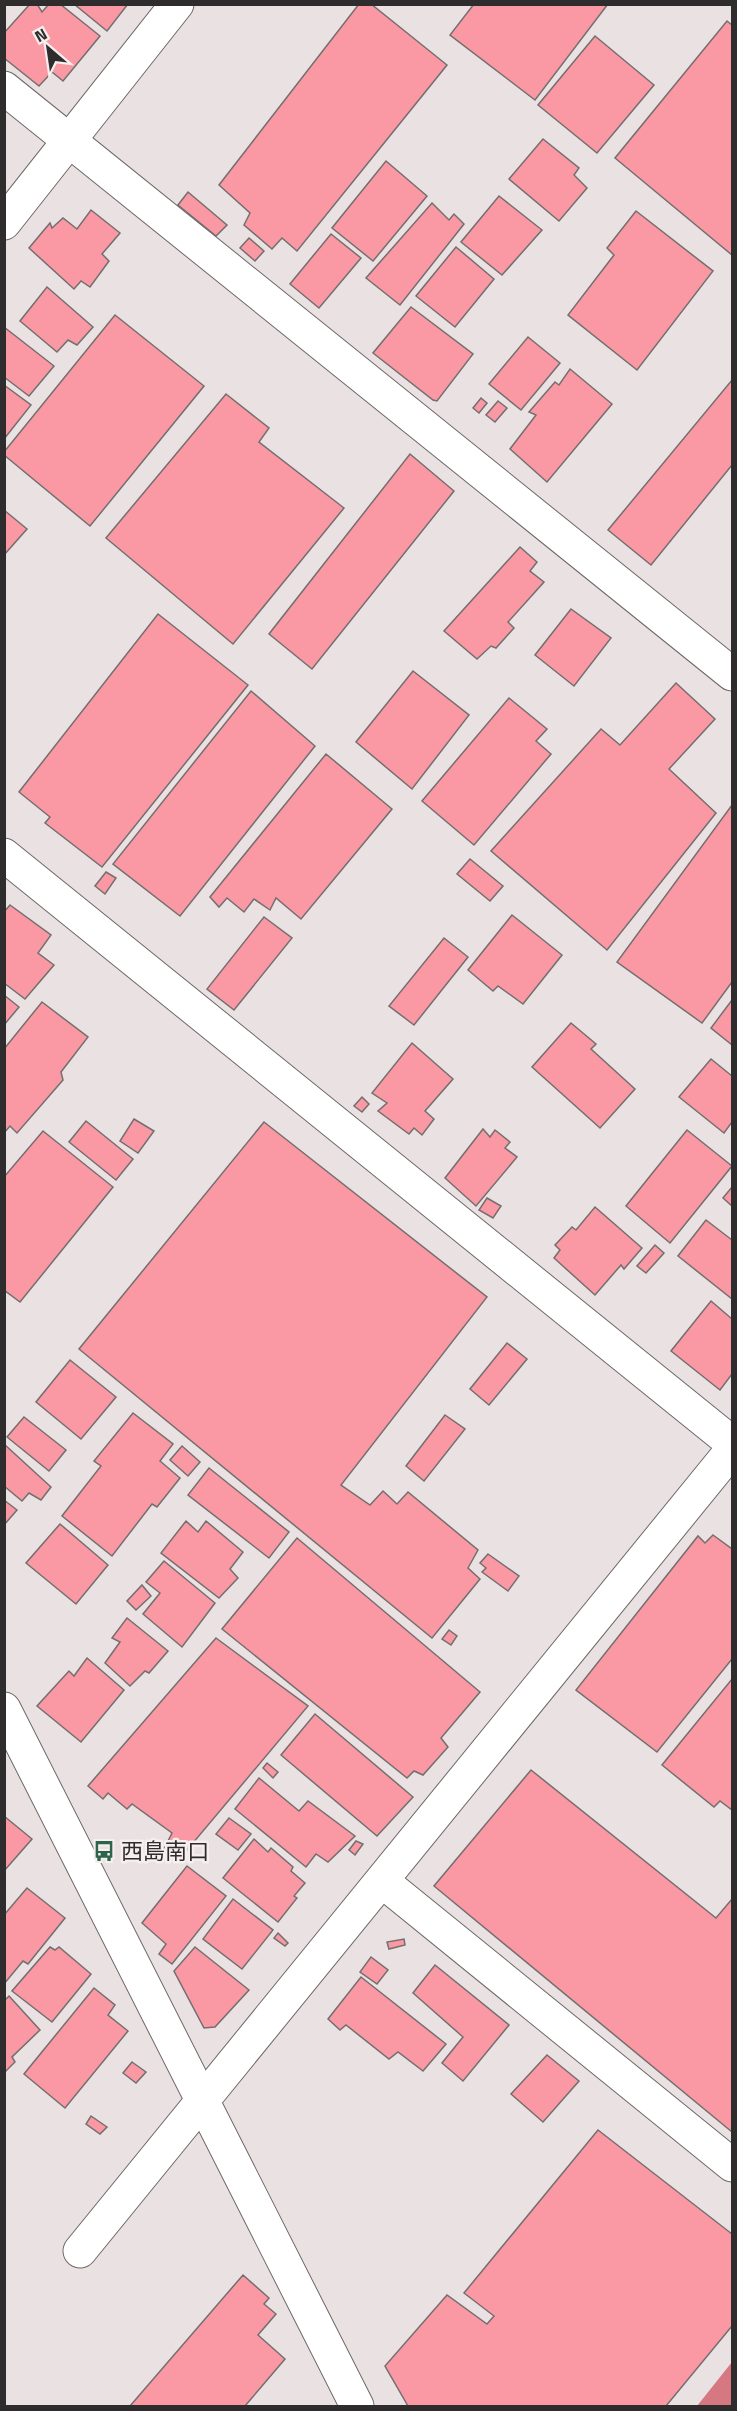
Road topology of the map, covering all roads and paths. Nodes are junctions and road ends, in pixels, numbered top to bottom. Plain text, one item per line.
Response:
1 (177, 4) edge
2 (4, 88) edge
3 (71, 140) junction
4 (4, 223) edge
5 (732, 674) edge
6 (4, 855) edge
7 (732, 1443) edge
8 (732, 1450) edge
9 (4, 1709) edge
10 (382, 1881) junction
11 (202, 2103) junction
12 (732, 2166) edge
13 (80, 2251) dead end
14 (357, 2406) edge

1 - 3 street
2 - 3 street
3 - 4 street
3 - 5 street
6 - 7 street
8 - 10 street
9 - 11 street
10 - 11 street
10 - 12 street
11 - 13 street
11 - 14 street

